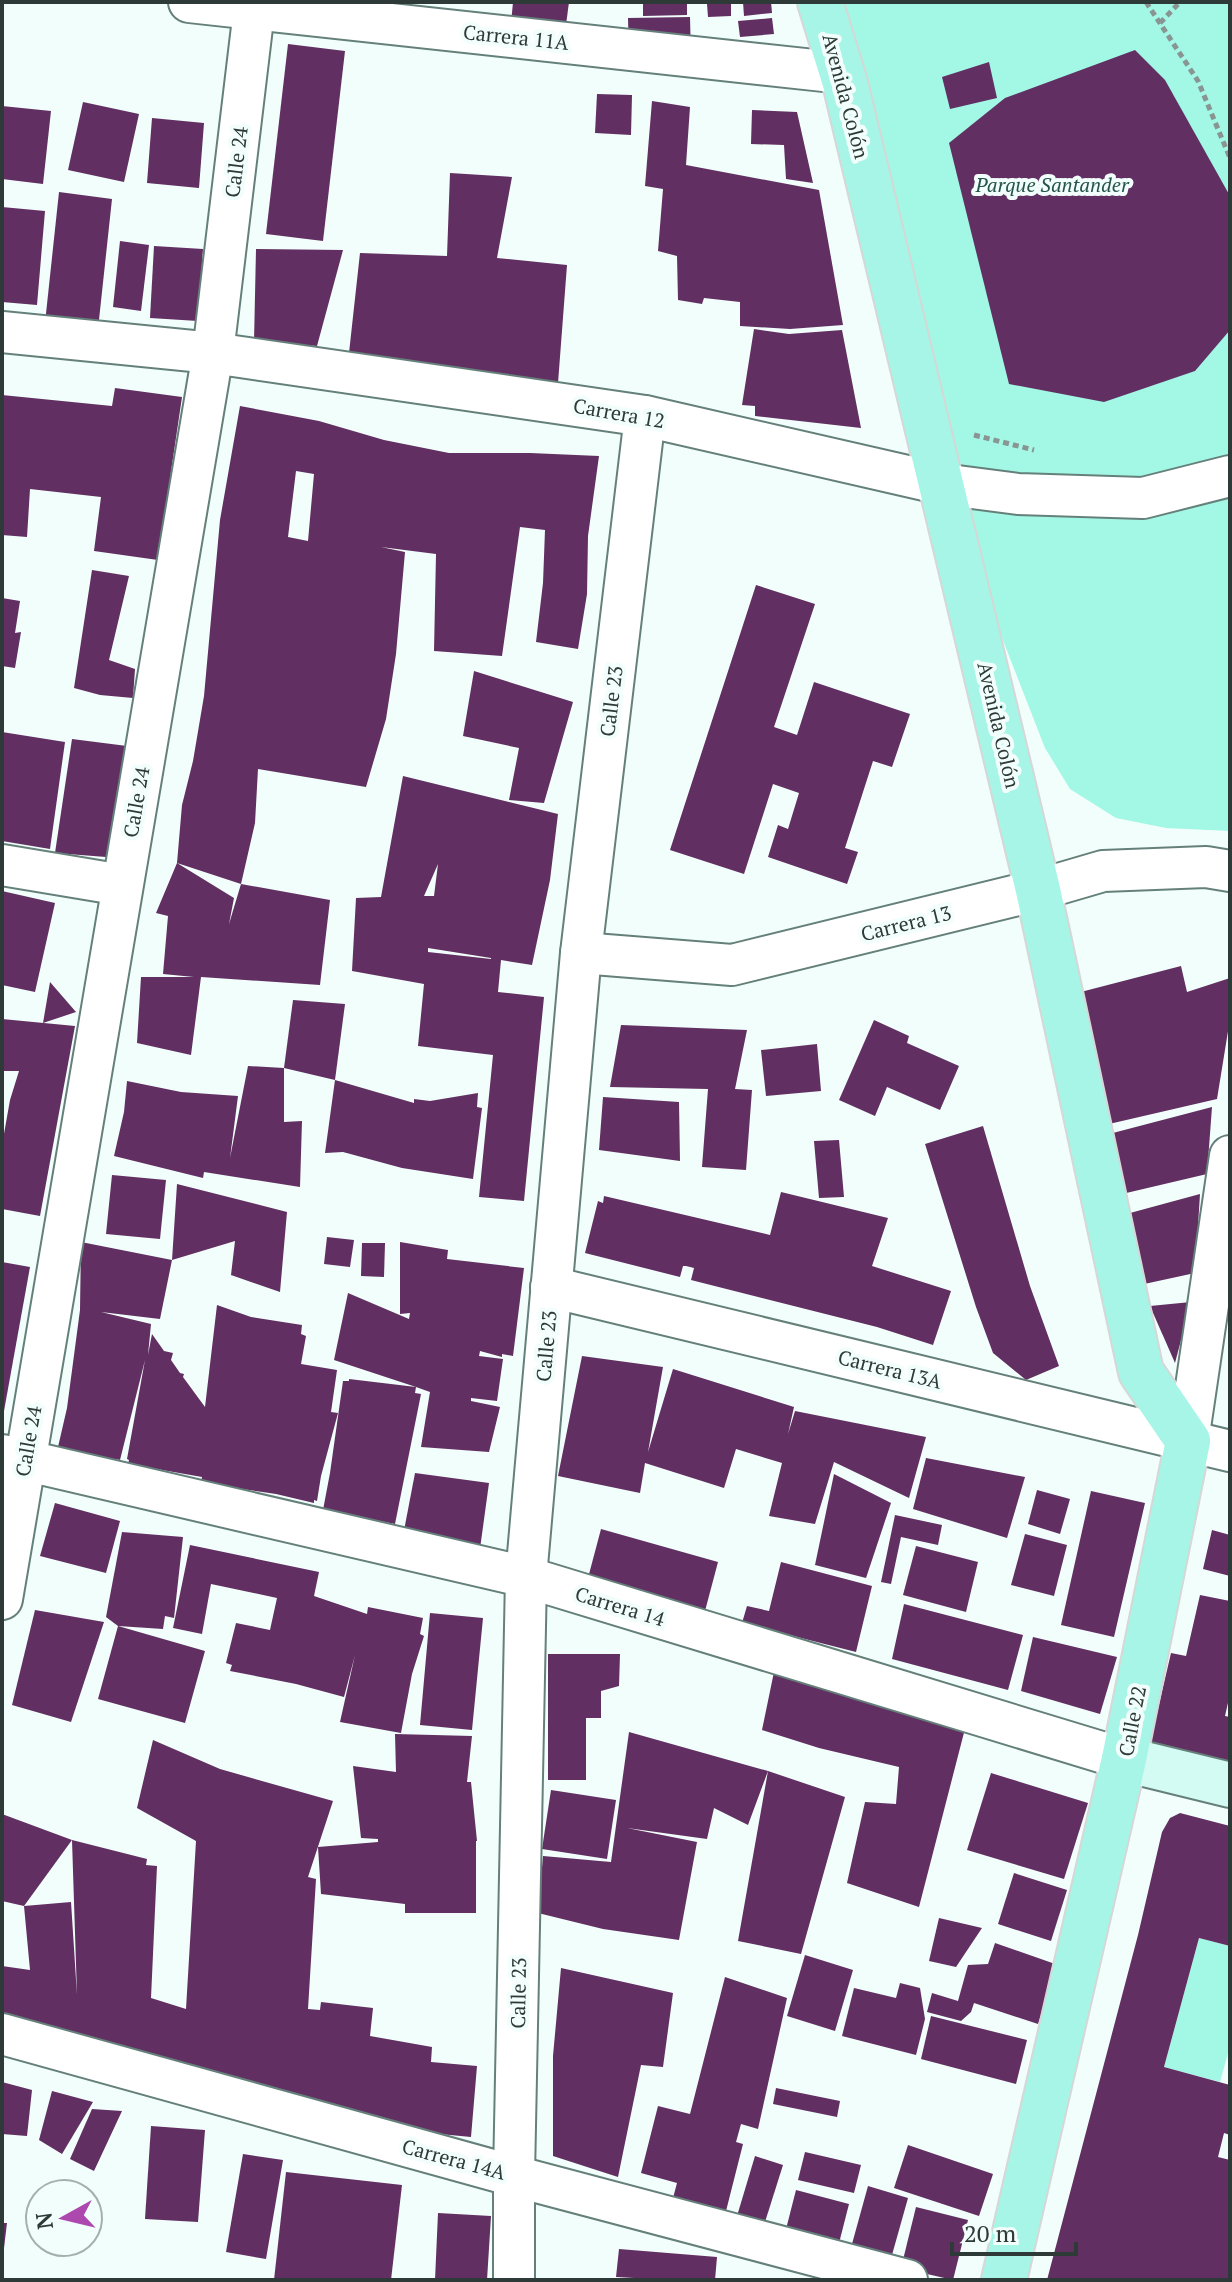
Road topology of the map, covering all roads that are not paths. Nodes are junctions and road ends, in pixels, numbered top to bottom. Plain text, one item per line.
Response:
1 (189, 2) edge
2 (820, 2) edge
3 (255, 6) edge
4 (842, 73) junction
5 (2, 332) edge
6 (213, 353) junction
7 (645, 416) junction
8 (1230, 476) edge
9 (942, 484) junction
10 (2, 865) edge
11 (1230, 871) edge
12 (122, 885) junction
13 (1038, 890) junction
14 (581, 953) junction
15 (1230, 1156) edge
16 (551, 1287) junction
17 (1188, 1441) junction
18 (1230, 1451) edge
19 (13, 1458) edge
20 (526, 1577) junction
21 (2, 1599) edge
22 (1124, 1759) junction
23 (1230, 1785) edge
24 (2, 2034) edge
25 (514, 2176) junction
26 (514, 2280) edge
27 (907, 2280) edge
28 (1004, 2280) edge

1 - 3 street, Carrera 11A
2 - 4 main road, Avenida Colón
3 - 4 street, Carrera 11A
3 - 6 street, Calle 24
4 - 9 main road, Avenida Colón
5 - 6 street, Carrera 12
6 - 7 street, Carrera 12
6 - 12 street, Calle 24
7 - 9 street, Carrera 12
7 - 14 street, Calle 23
8 - 9 street, Carrera 12
9 - 13 main road, Avenida Colón
10 - 12 street
11 - 13 street, Carrera 13
12 - 19 street, Calle 24
13 - 14 street, Carrera 13
13 - 17 main road, Avenida Colón
14 - 16 street, Calle 23
15 - 17 street, Calle 22
16 - 17 street, Carrera 13A
16 - 20 street, Calle 23
17 - 18 street, Carrera 13A
17 - 22 main road, Calle 22
19 - 20 street, Carrera 14
19 - 21 street, Calle 24
20 - 22 street, Carrera 14
20 - 25 street, Calle 23
22 - 23 street, Carrera 14
22 - 28 main road, Calle 22
24 - 25 street, Carrera 14A
25 - 26 street, Calle 23
25 - 27 street, Carrera 14A

